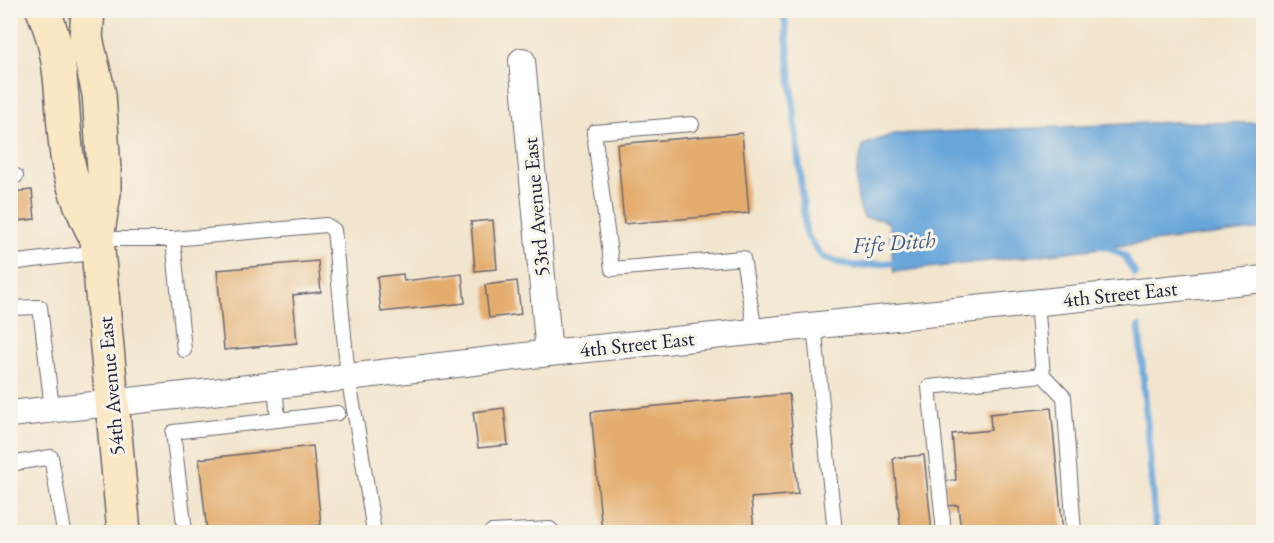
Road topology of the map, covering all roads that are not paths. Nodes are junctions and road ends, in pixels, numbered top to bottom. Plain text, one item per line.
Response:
1 (43, 10) edge
2 (88, 10) edge
3 (522, 61) dead end
4 (692, 124) dead end
5 (173, 239) junction
6 (98, 246) junction
7 (10, 263) edge
8 (1263, 279) edge
9 (1037, 302) junction
10 (10, 308) edge
11 (814, 325) junction
12 (755, 332) junction
13 (184, 350) dead end
14 (549, 353) junction
15 (1043, 375) junction
16 (348, 377) junction
17 (275, 385) junction
18 (112, 403) junction
19 (52, 409) junction
20 (338, 413) dead end
21 (10, 414) edge
22 (278, 420) junction
23 (10, 464) edge
24 (64, 532) edge
25 (124, 532) edge
26 (185, 532) edge
27 (374, 532) edge
28 (491, 532) edge
29 (553, 532) edge
30 (835, 532) edge
31 (944, 532) edge
32 (1074, 532) edge

1 - 6 main road, 54th Avenue East
2 - 6 main road, 54th Avenue East
3 - 14 street, 53rd Avenue East
4 - 12 lane
5 - 6 lane
5 - 13 lane
5 - 16 lane
6 - 7 lane
6 - 18 main road, 54th Avenue East
8 - 9 street, 4th Street East
9 - 11 street, 4th Street East
9 - 15 lane
10 - 19 lane
11 - 12 street, 4th Street East
11 - 30 lane
12 - 14 street, 4th Street East
14 - 16 street, 4th Street East
15 - 31 lane
15 - 32 lane
16 - 17 street, 4th Street East
16 - 27 lane
17 - 18 street, 4th Street East
17 - 22 lane
18 - 19 street, 4th Street East
18 - 25 main road, 54th Avenue East
19 - 21 street, 4th Street East
20 - 22 lane
22 - 26 lane
23 - 24 lane
28 - 29 lane

